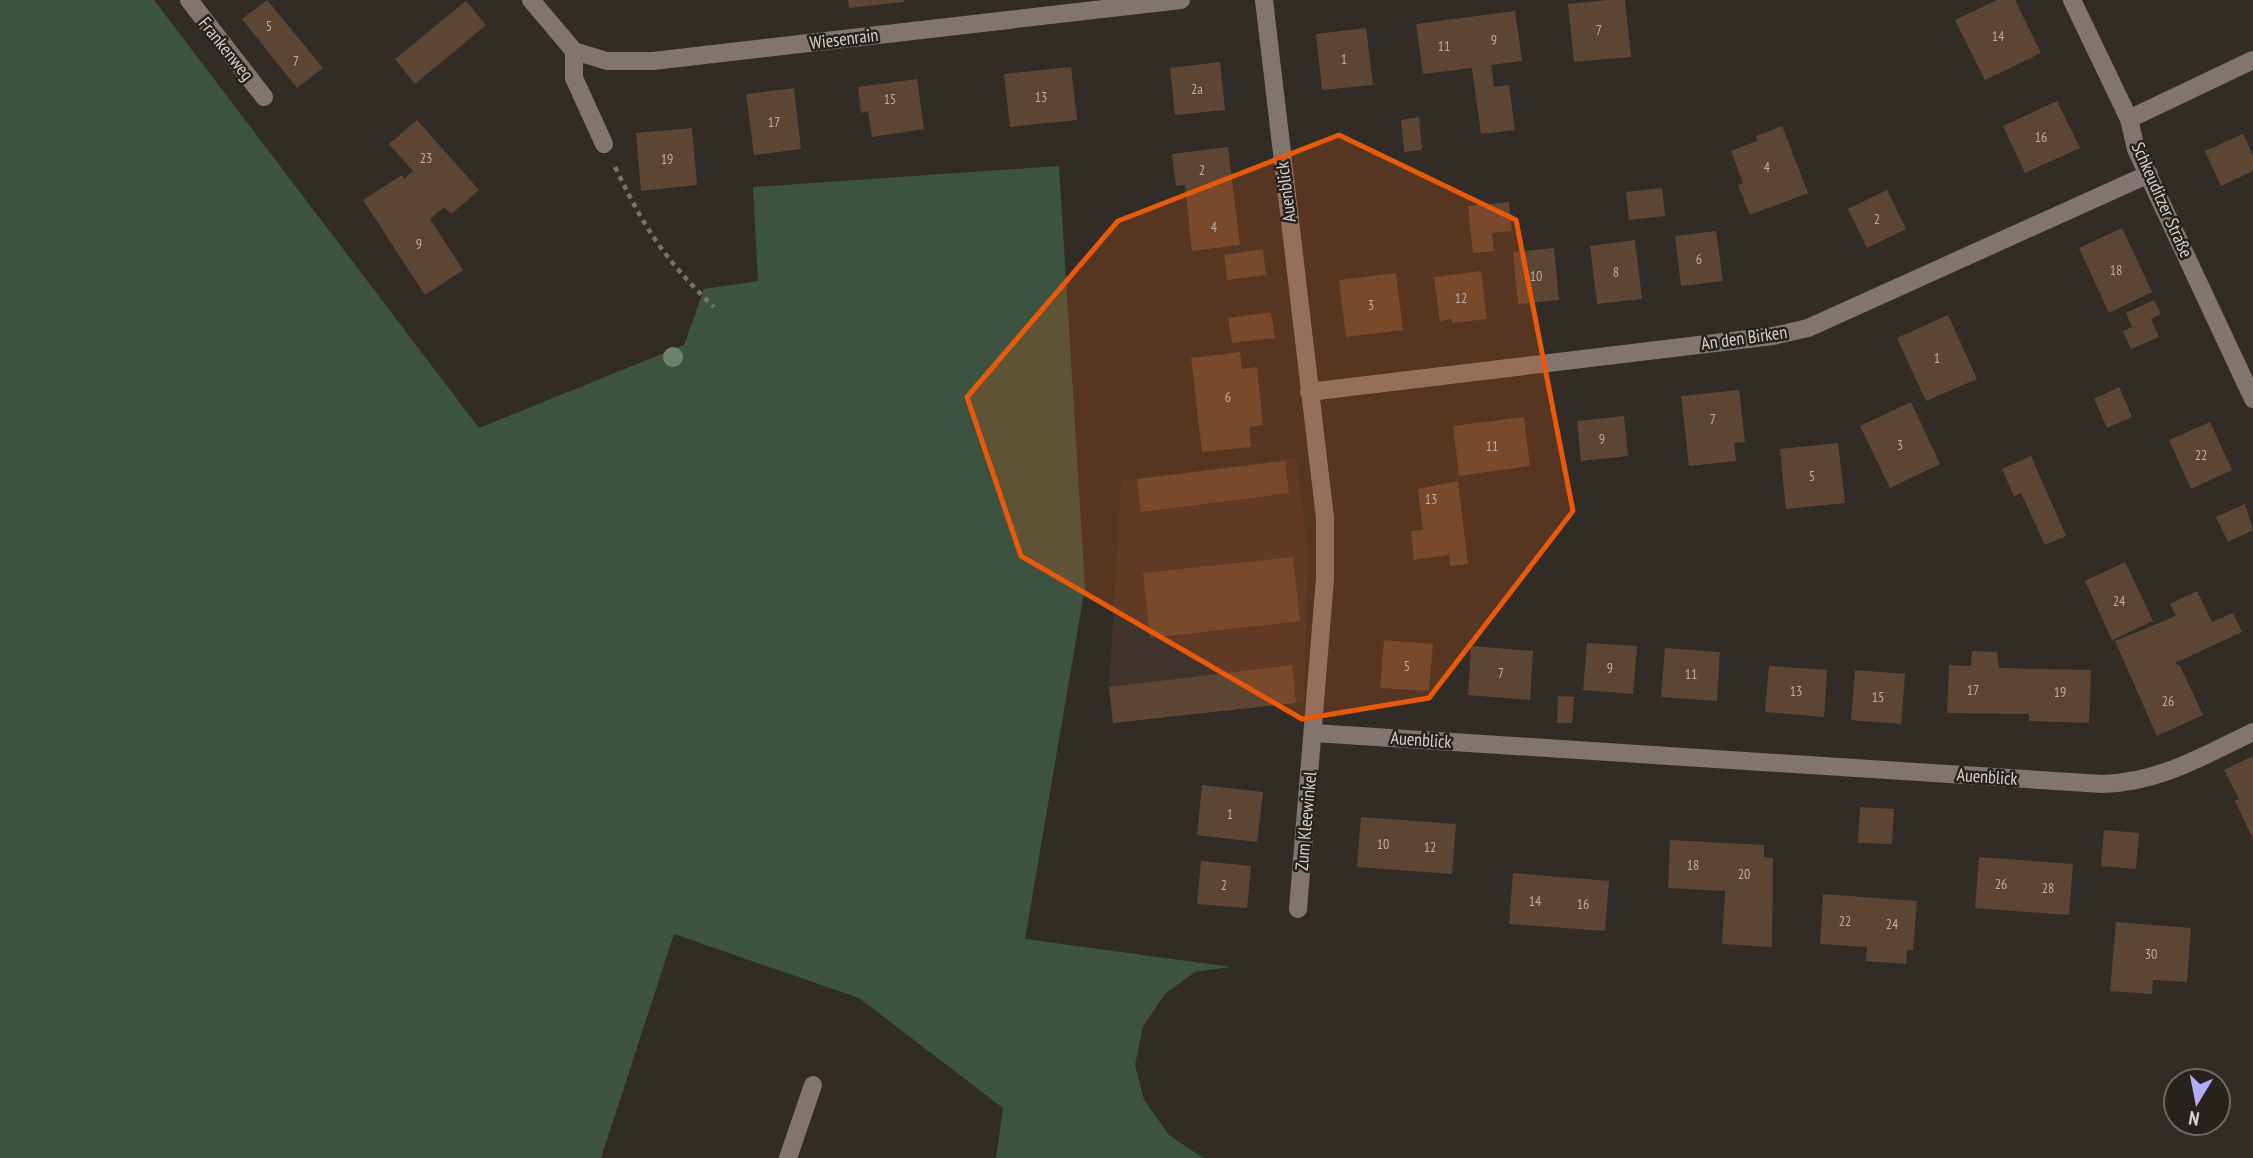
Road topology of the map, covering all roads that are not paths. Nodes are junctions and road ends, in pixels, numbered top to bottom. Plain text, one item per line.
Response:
1 (189, 0) edge
2 (531, 0) edge
3 (1181, 0) edge
4 (1264, 0) edge
5 (2072, 0) edge
6 (574, 51) junction
7 (2253, 60) edge
8 (264, 97) dead end
9 (2129, 119) junction
10 (604, 144) road end
11 (2149, 174) junction
12 (1309, 392) junction
13 (2253, 399) edge
14 (2253, 732) edge
15 (1314, 733) junction
16 (1298, 909) dead end
17 (813, 1085) dead end
18 (788, 1158) edge

1 - 8 street, Frankenweg
2 - 6 street
3 - 6 street, Wiesenrain
4 - 12 street, Auenblick
5 - 9 street, Schkeuditzer Straße
6 - 10 street
7 - 9 street
9 - 11 street, Schkeuditzer Straße
11 - 12 street, An den Birken
11 - 13 street, Schkeuditzer Straße
12 - 15 street, Auenblick
14 - 15 street, Auenblick
15 - 16 street, Zum Kleewinkel
17 - 18 street

